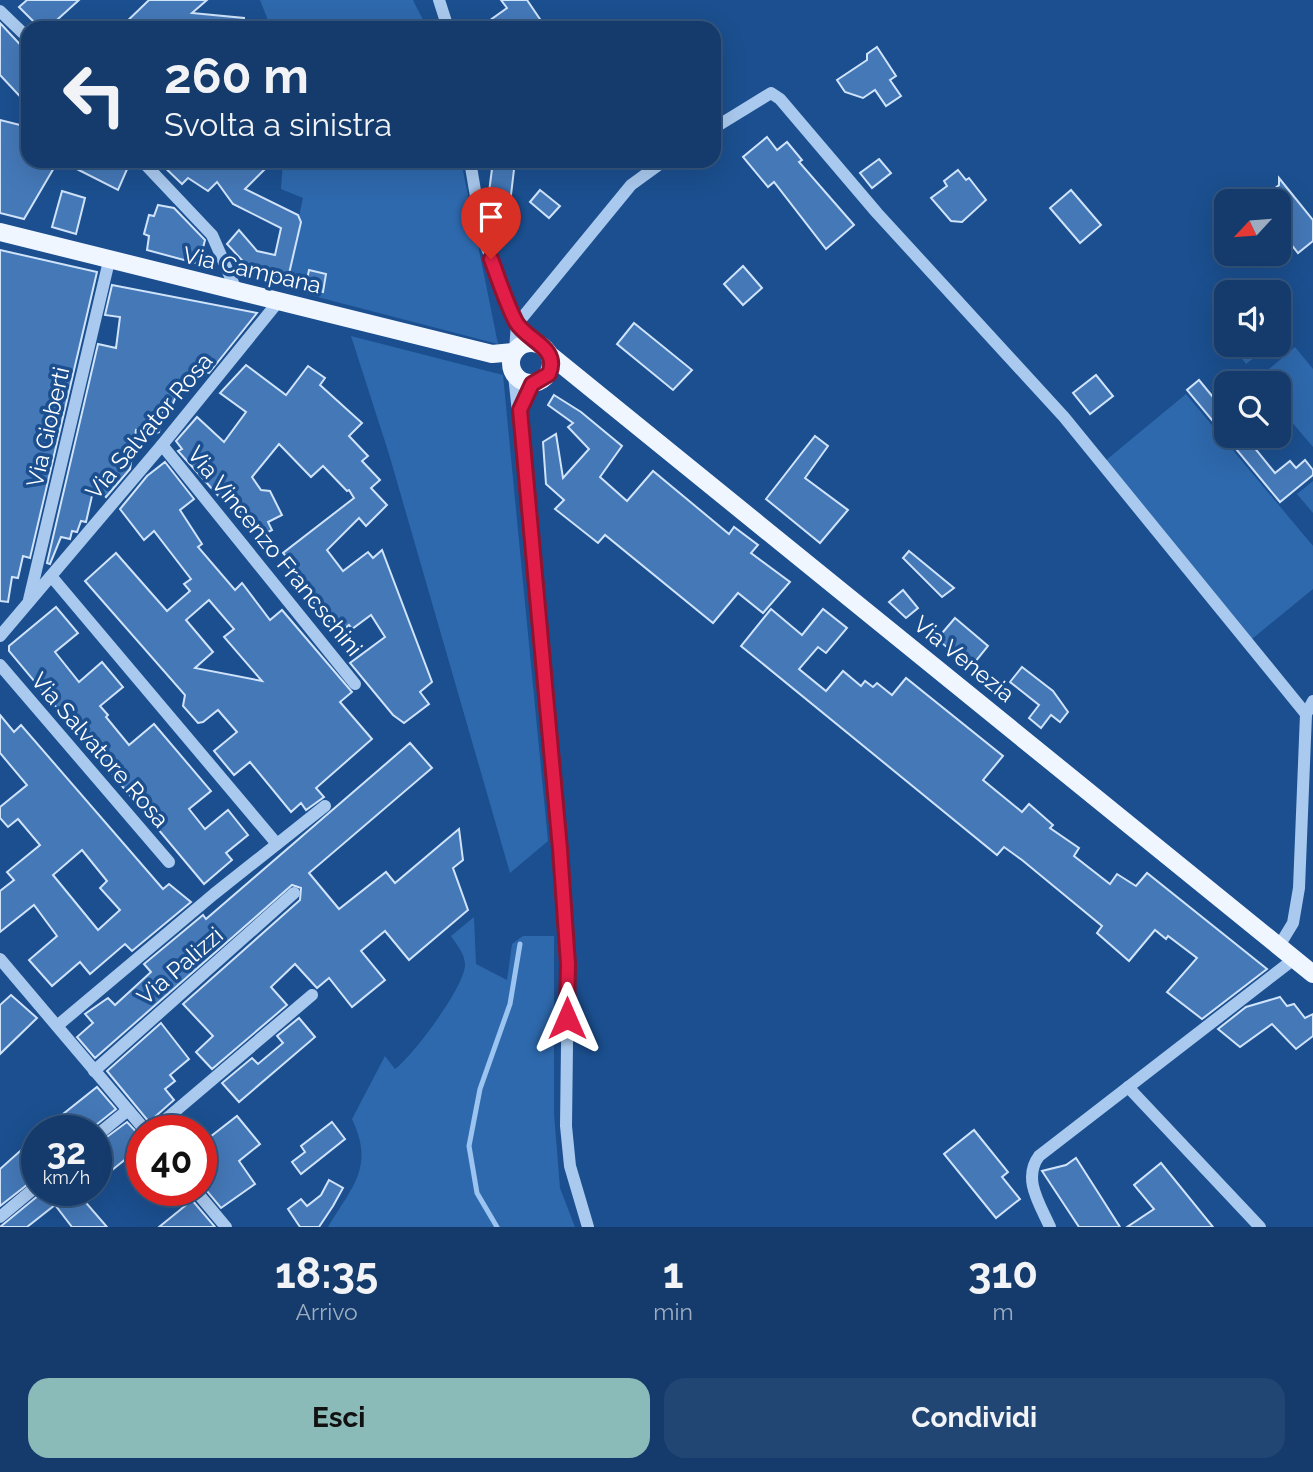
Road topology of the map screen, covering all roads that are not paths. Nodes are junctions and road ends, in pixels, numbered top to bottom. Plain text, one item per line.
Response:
1 (439, 0) edge
2 (0, 11) edge
3 (445, 21) edge
4 (21, 31) edge
5 (721, 123) edge
6 (149, 168) edge
7 (471, 168) edge
8 (654, 168) edge
9 (0, 232) edge
10 (109, 261) junction
11 (237, 292) junction
12 (283, 303) junction
13 (517, 324) junction
14 (543, 349) junction
15 (514, 361) junction
16 (585, 382) junction
17 (535, 383) junction
18 (520, 410) junction
19 (162, 445) junction
20 (51, 576) junction
21 (28, 604) junction
22 (0, 636) edge
23 (0, 665) edge
24 (355, 684) dead end
25 (1313, 701) edge
26 (1306, 714) junction
27 (325, 806) dead end
28 (277, 844) junction
29 (169, 862) dead end
30 (294, 893) dead end
31 (1279, 946) junction
32 (0, 959) edge
33 (1294, 959) junction
34 (1313, 974) edge
35 (312, 995) dead end
36 (57, 1026) junction
37 (94, 1071) junction
38 (1128, 1087) junction
39 (128, 1110) junction
40 (132, 1115) edge
41 (171, 1115) edge
42 (112, 1123) edge
43 (21, 1199) edge
44 (208, 1206) edge
45 (0, 1217) edge
46 (226, 1227) edge
47 (588, 1227) edge
48 (1051, 1227) edge
49 (1260, 1227) edge

1 - 3 street
2 - 4 street
5 - 26 street
6 - 11 street
7 - 13 street
8 - 13 street
9 - 10 main road, Via Campana
10 - 11 main road, Via Campana
10 - 21 street, Via Gioberti
11 - 12 main road, Via Campana
12 - 15 main road, Via Campana
12 - 19 street, Via Salvator Rosa
13 - 14 street
13 - 15 street
14 - 15 main road
14 - 16 main road, Via Venezia
14 - 17 main road
15 - 17 main road
15 - 18 street
16 - 17 main road
16 - 31 main road, Via Venezia
17 - 18 street
18 - 47 street
19 - 20 street, Via Salvator Rosa
19 - 24 street, Via Vincenzo Francschini
20 - 21 street, Via Salvator Rosa
20 - 28 street
21 - 22 street, Via Salvator Rosa
23 - 29 street, Via Salvatore Rosa
25 - 26 street
26 - 31 street
27 - 28 street
28 - 36 street
30 - 37 street, Via Palizzi
31 - 33 main road, Via Venezia
32 - 36 street
33 - 34 main road, Via Venezia
33 - 38 street
35 - 41 street
36 - 37 street
37 - 39 street
38 - 48 street
38 - 49 street
39 - 40 street
39 - 42 street
43 - 45 street
44 - 46 street

